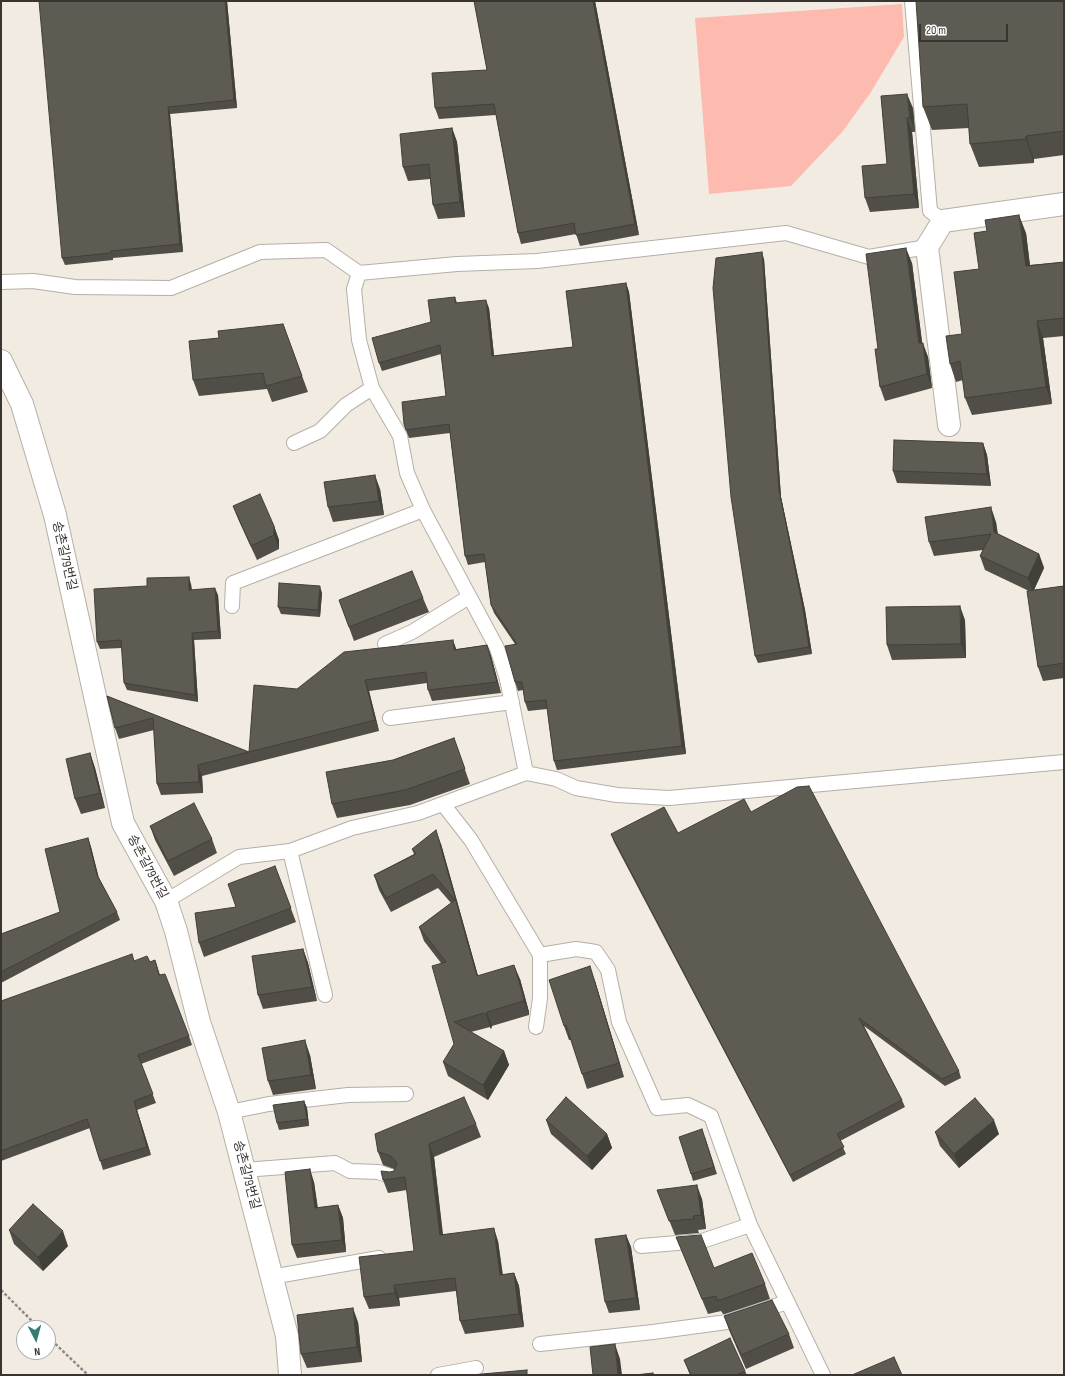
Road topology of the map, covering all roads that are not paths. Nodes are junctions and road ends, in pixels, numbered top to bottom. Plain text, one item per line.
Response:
1 (912, 1) edge
2 (1064, 204) edge
3 (943, 221) junction
4 (927, 247) junction
5 (359, 273) junction
6 (1, 282) edge
7 (1, 360) edge
8 (372, 388) junction
9 (949, 425) dead end
10 (294, 443) dead end
11 (423, 510) junction
12 (469, 597) junction
13 (232, 606) dead end
14 (385, 644) dead end
15 (512, 702) junction
16 (390, 718) dead end
17 (1064, 762) edge
18 (526, 773) junction
19 (443, 804) junction
20 (290, 851) junction
21 (166, 901) junction
22 (540, 955) junction
23 (325, 995) dead end
24 (536, 1027) dead end
25 (406, 1094) dead end
26 (229, 1112) junction
27 (244, 1170) junction
28 (393, 1177) edge
29 (750, 1225) junction
30 (641, 1246) dead end
31 (387, 1256) edge
32 (271, 1277) junction
33 (787, 1302) junction
34 (540, 1344) dead end
35 (476, 1368) dead end
36 (290, 1375) edge
37 (438, 1375) edge
38 (823, 1375) edge

1 - 3 lane
2 - 3 street
3 - 4 street
4 - 5 lane
4 - 9 street
5 - 6 lane
5 - 8 lane
7 - 21 street, 송촌길79번길
8 - 10 lane
8 - 11 lane
11 - 12 lane
11 - 13 lane
12 - 14 lane
12 - 15 lane
15 - 16 lane
15 - 18 lane
17 - 18 lane
18 - 19 lane
19 - 20 lane
19 - 22 lane
20 - 21 lane
20 - 23 lane
21 - 26 street, 송촌길79번길
22 - 24 lane
22 - 29 lane
25 - 26 lane
26 - 27 street, 송촌길79번길
27 - 28 lane
27 - 32 street, 송촌길79번길
29 - 30 lane
29 - 33 lane
31 - 32 lane
32 - 36 street, 송촌길79번길
33 - 34 lane
33 - 38 lane
35 - 37 lane

